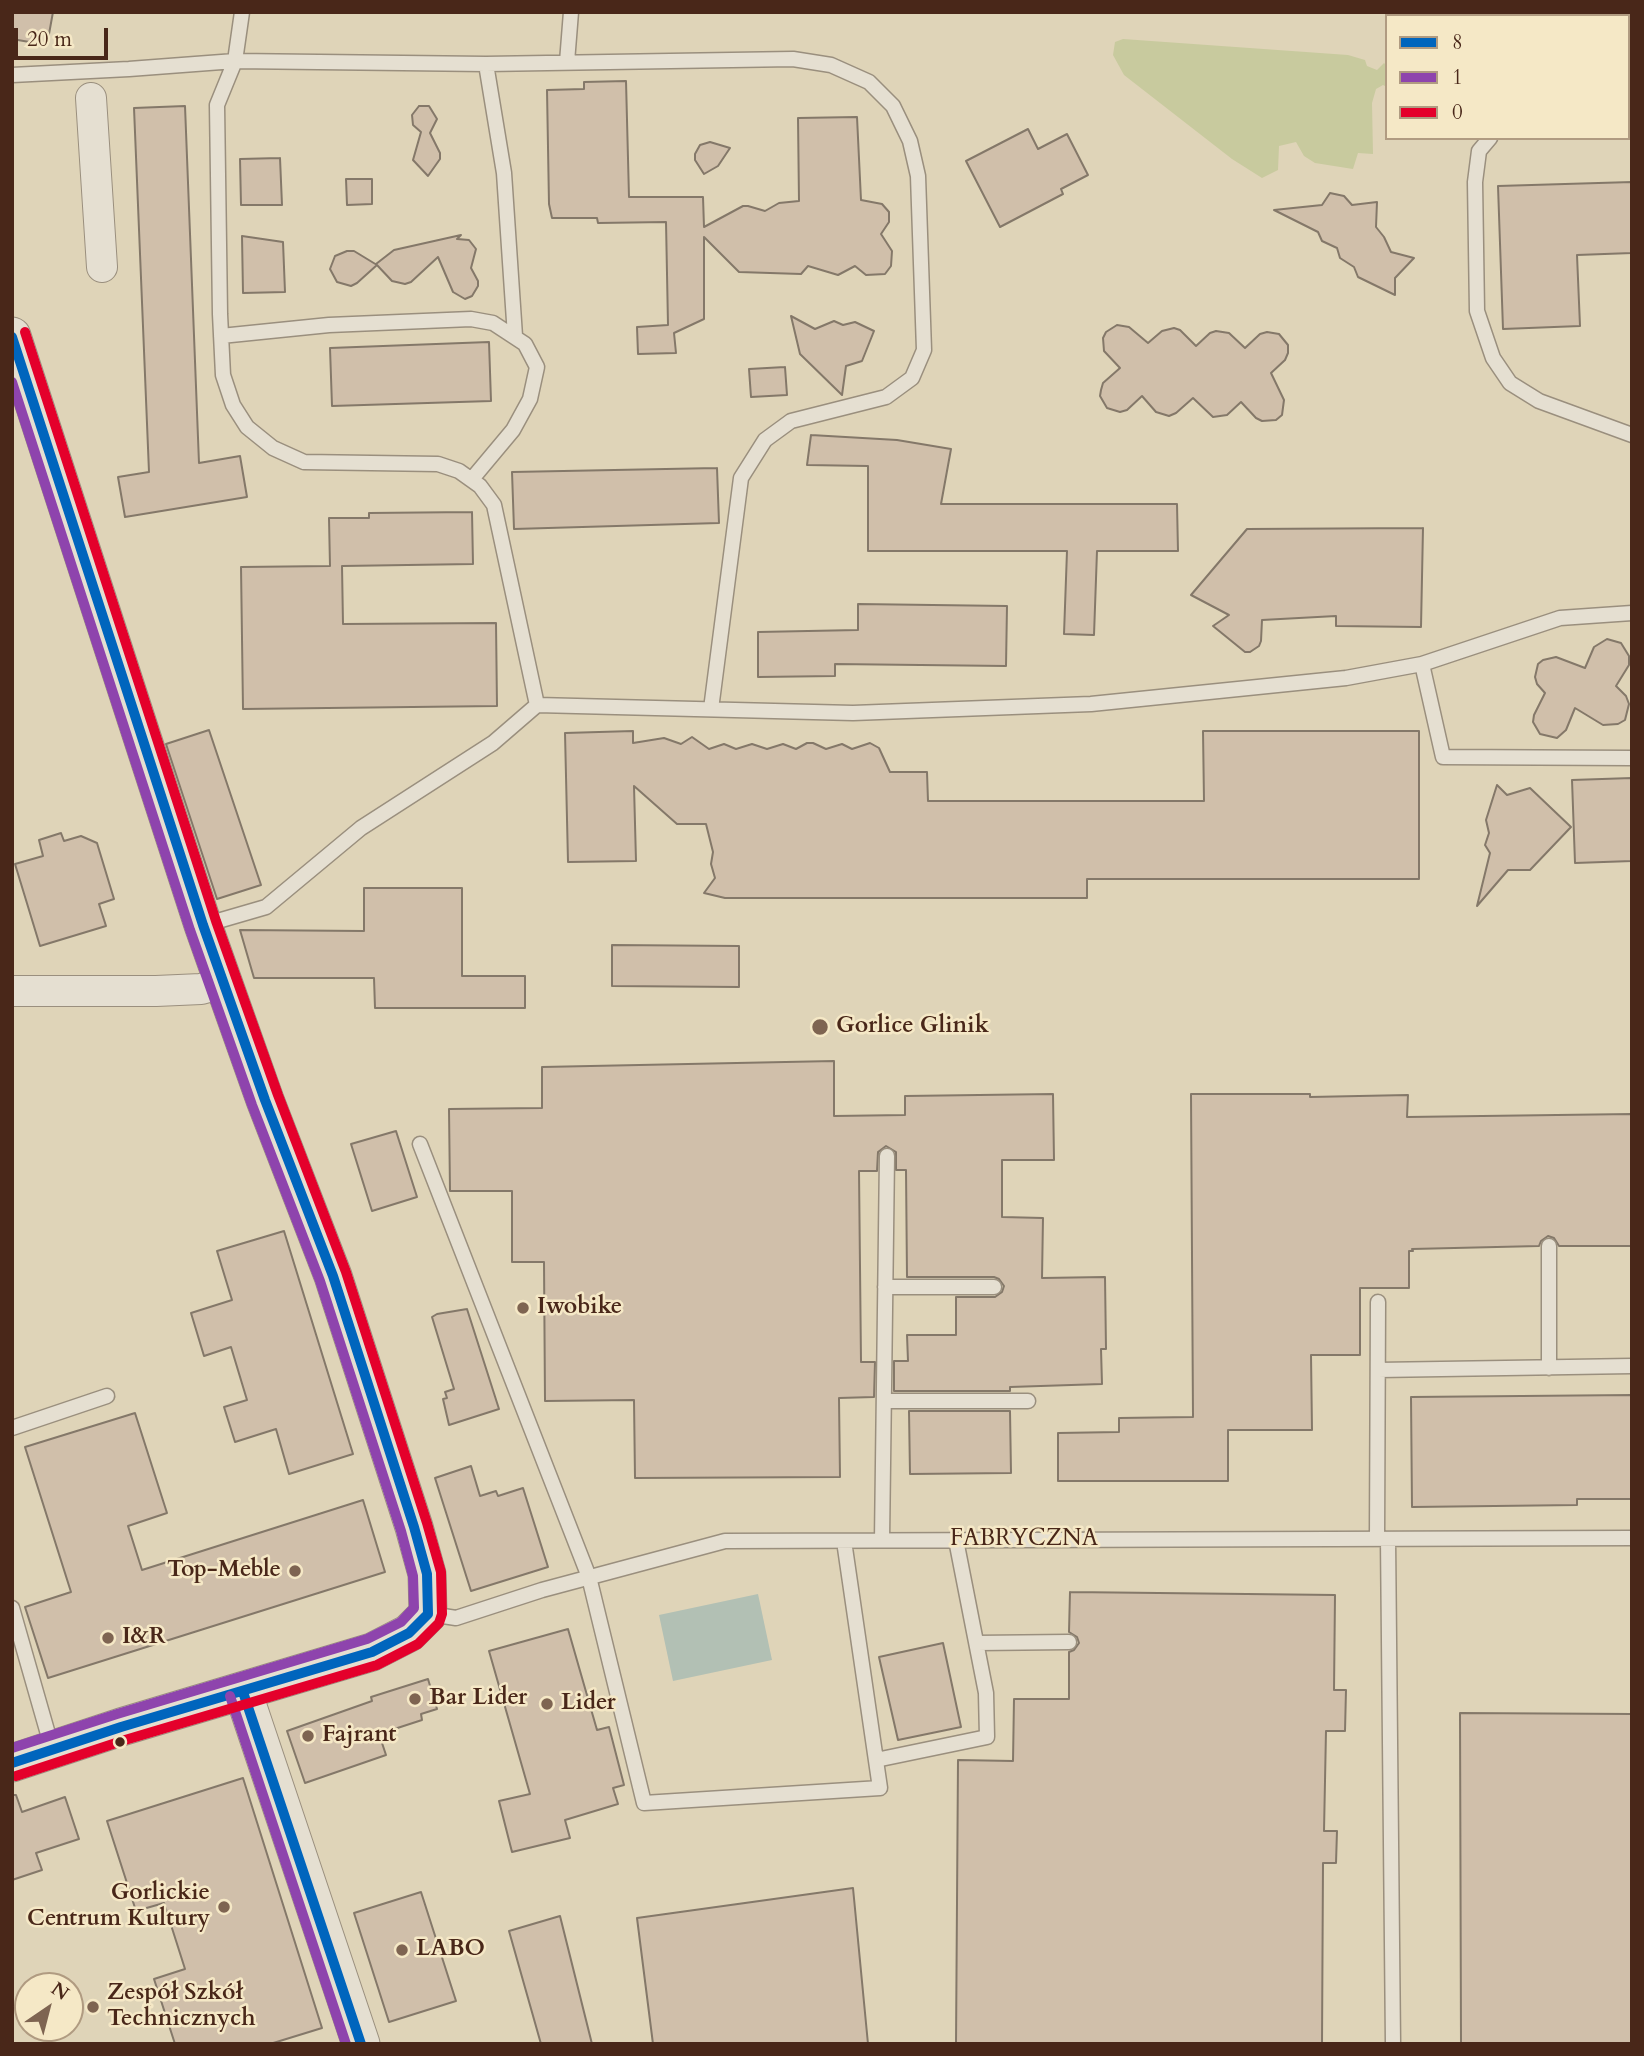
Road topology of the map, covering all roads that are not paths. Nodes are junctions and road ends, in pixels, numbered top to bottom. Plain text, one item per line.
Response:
1 (242, 12) edge
2 (571, 12) edge
3 (235, 61) junction
4 (567, 62) junction
5 (486, 64) junction
6 (12, 75) edge
7 (90, 84) junction
8 (1488, 140) edge
9 (102, 267) dead end
10 (12, 336) edge
11 (221, 336) junction
12 (515, 336) junction
13 (1632, 435) edge
14 (472, 479) junction
15 (1632, 612) edge
16 (1422, 664) junction
17 (537, 705) junction
18 (711, 709) junction
19 (1632, 758) edge
20 (203, 925) junction
21 (223, 983) junction
22 (12, 991) edge
23 (420, 1144) dead end
24 (887, 1156) dead end
25 (1549, 1246) dead end
26 (885, 1287) junction
27 (994, 1287) dead end
28 (1378, 1302) dead end
29 (1632, 1366) edge
30 (1549, 1368) junction
31 (1378, 1370) junction
32 (107, 1396) dead end
33 (884, 1401) junction
34 (1028, 1401) dead end
35 (12, 1428) edge
36 (1632, 1538) edge
37 (1383, 1539) junction
38 (957, 1540) junction
39 (844, 1541) junction
40 (882, 1541) junction
41 (589, 1577) junction
42 (12, 1608) edge
43 (428, 1614) junction
44 (1069, 1642) dead end
45 (977, 1643) junction
46 (243, 1692) junction
47 (53, 1751) junction
48 (876, 1760) junction
49 (12, 1763) edge
50 (361, 2044) edge
51 (1393, 2044) edge

1 - 3 lane
2 - 4 lane
3 - 5 lane
3 - 7 lane
3 - 11 lane
4 - 5 lane
4 - 18 lane
5 - 12 lane
6 - 7 lane
7 - 9 street
8 - 13 lane
10 - 20 street
11 - 12 lane
11 - 14 lane
12 - 14 lane
14 - 17 lane
15 - 16 lane
16 - 18 lane
16 - 19 lane
17 - 18 lane
17 - 20 lane
20 - 21 street
21 - 22 street
21 - 43 street
23 - 41 lane
24 - 26 lane
25 - 30 lane
26 - 27 lane
26 - 33 lane
28 - 31 lane
29 - 30 lane
30 - 31 lane
31 - 37 lane
32 - 35 lane
33 - 34 lane
33 - 40 lane
36 - 37 lane, FABRYCZNA
37 - 38 lane, FABRYCZNA
37 - 51 lane
38 - 40 lane, FABRYCZNA
38 - 45 lane
39 - 40 lane, FABRYCZNA
39 - 41 lane, FABRYCZNA
39 - 48 lane
41 - 43 lane, FABRYCZNA
41 - 48 lane
42 - 47 lane
43 - 46 street
44 - 45 lane
45 - 48 lane
46 - 47 street
46 - 50 street
47 - 49 street

